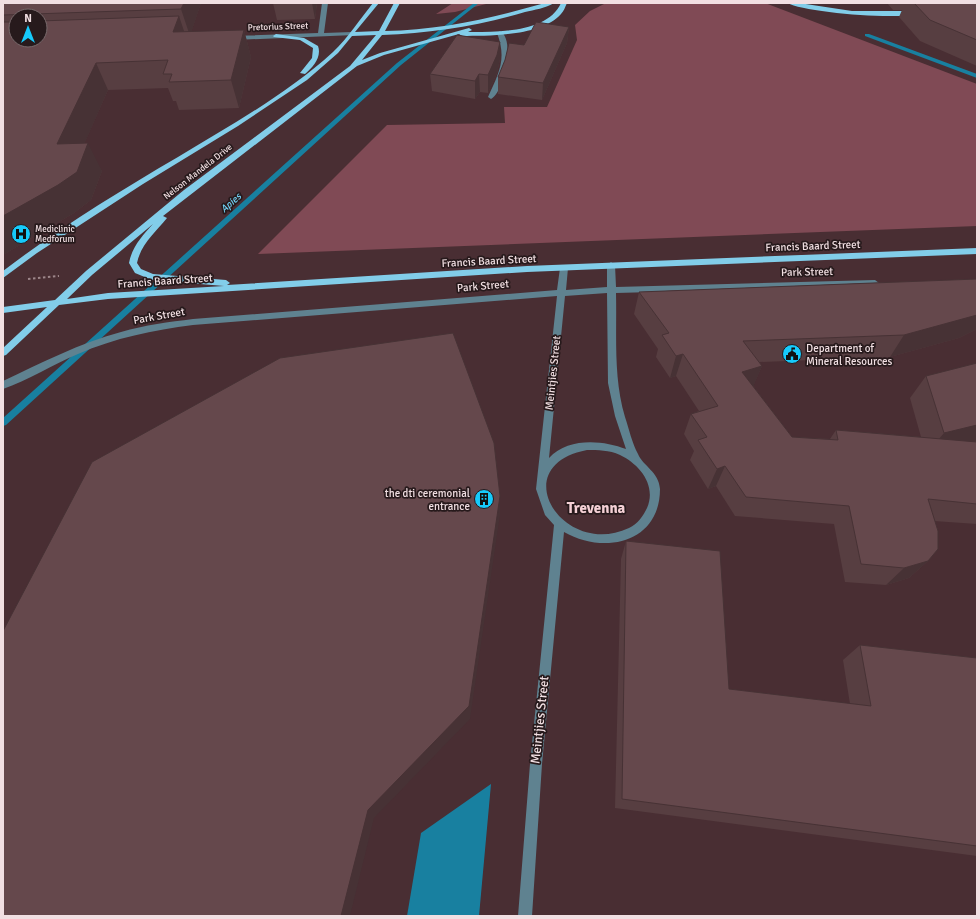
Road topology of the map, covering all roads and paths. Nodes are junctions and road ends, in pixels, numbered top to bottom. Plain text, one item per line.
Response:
1 (325, 3) edge
2 (376, 3) edge
3 (397, 3) edge
4 (551, 3) edge
5 (564, 3) edge
6 (791, 3) edge
7 (923, 13) edge
8 (502, 18) junction
9 (382, 33) junction
10 (500, 33) junction
11 (352, 34) junction
12 (456, 34) junction
13 (321, 35) junction
14 (276, 36) junction
15 (230, 38) edge
16 (352, 67) junction
17 (283, 93) junction
18 (491, 97) dead end
19 (187, 192) junction
20 (977, 251) edge
21 (610, 265) junction
22 (564, 268) junction
23 (89, 274) junction
24 (3, 275) edge
25 (26, 279) dead end
26 (882, 282) edge
27 (258, 286) junction
28 (612, 290) junction
29 (561, 293) junction
30 (55, 304) junction
31 (3, 310) edge
32 (3, 353) edge
33 (3, 385) edge
34 (634, 458) junction
35 (543, 477) junction
36 (559, 524) junction
37 (525, 916) edge

1 - 13 street
2 - 11 main road, Nelson Mandela Drive
3 - 9 main road, Nelson Mandela Drive
4 - 8 main road, Pretorius Street
5 - 10 main road
6 - 7 main road
8 - 9 main road, Pretorius Street
8 - 12 main road
9 - 11 main road, Pretorius Street
9 - 16 main road, Nelson Mandela Drive
10 - 12 main road
10 - 18 street
11 - 13 street, Pretorius Street
11 - 17 main road, Nelson Mandela Drive
12 - 16 main road
13 - 14 street, Pretorius Street
14 - 15 street, Pretorius Street
14 - 17 main road
16 - 19 main road, Nelson Mandela Drive
17 - 24 main road, Nelson Mandela Drive
19 - 23 main road, Nelson Mandela Drive
19 - 27 main road
20 - 21 main road, Francis Baard Street
21 - 22 main road, Francis Baard Street
21 - 28 street
22 - 27 main road, Francis Baard Street
22 - 29 street, Meintjies Street
23 - 25 path
23 - 30 main road, Nelson Mandela Drive
26 - 28 street, Park Street
27 - 30 main road, Francis Baard Street
28 - 29 street, Park Street
28 - 34 street
29 - 33 street, Park Street
29 - 35 street, Meintjies Street
30 - 31 main road, Francis Baard Street
30 - 32 main road, Nelson Mandela Drive
34 - 35 street
34 - 36 street
35 - 36 street
36 - 37 street, Meintjies Street

